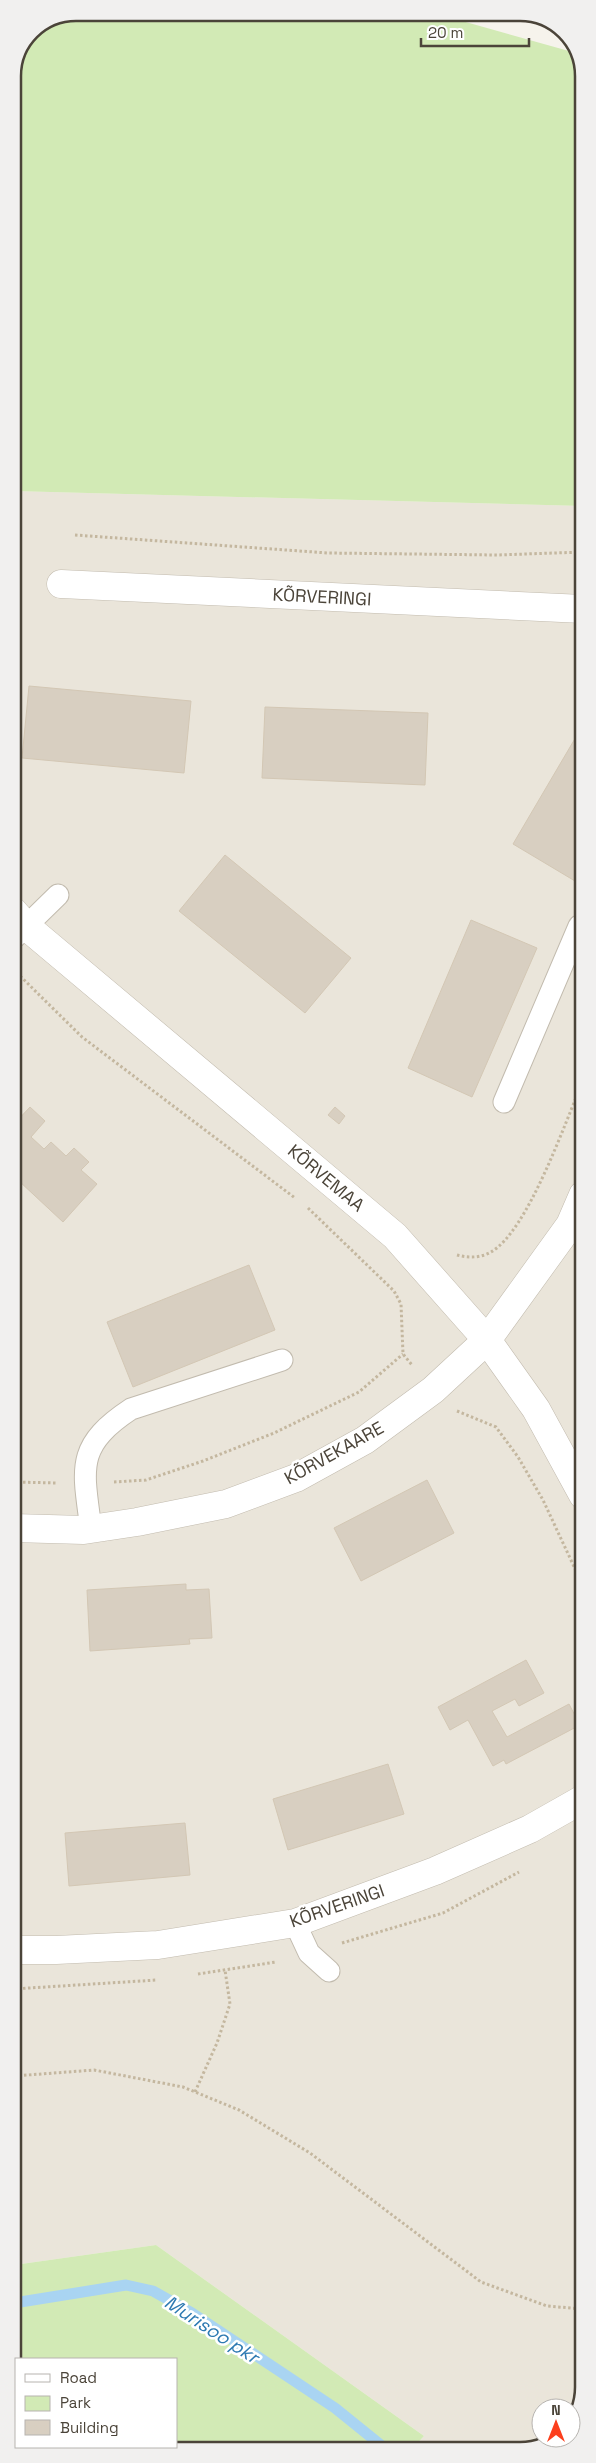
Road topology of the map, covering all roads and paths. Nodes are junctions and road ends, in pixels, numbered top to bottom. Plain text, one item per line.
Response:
1 (75, 535) dead end
2 (575, 552) edge
3 (61, 584) dead end
4 (575, 609) edge
5 (58, 895) dead end
6 (21, 924) edge
7 (21, 928) edge
8 (575, 941) edge
9 (21, 976) edge
10 (575, 1099) edge
11 (504, 1102) dead end
12 (296, 1198) dead end
13 (304, 1204) dead end
14 (575, 1213) edge
15 (420, 1264) junction
16 (394, 1291) junction
17 (486, 1340) junction
18 (403, 1354) junction
19 (282, 1360) dead end
20 (433, 1390) junction
21 (575, 1480) edge
22 (21, 1482) edge
23 (85, 1484) junction
24 (21, 1528) edge
25 (91, 1529) junction
26 (575, 1569) edge
27 (575, 1804) edge
28 (295, 1923) junction
29 (21, 1950) edge
30 (224, 1970) dead end
31 (329, 1971) dead end
32 (21, 2075) edge
33 (195, 2092) junction
34 (575, 2308) edge

1 - 2 path
3 - 4 street, KÕRVERINGI
5 - 6 lane
7 - 15 street, KÕRVEMAA
8 - 11 lane
9 - 12 path
10 - 15 path
13 - 16 path
14 - 17 street, KÕRVEKAARE
15 - 16 path
15 - 17 street, KÕRVEMAA
16 - 18 path
17 - 20 street, KÕRVEKAARE
17 - 21 street, KÕRVEMAA
18 - 20 path
18 - 23 path
19 - 23 lane
20 - 25 street, KÕRVEKAARE
20 - 26 path
22 - 23 path
23 - 25 lane
24 - 25 street, KÕRVEKAARE
27 - 28 street, KÕRVERINGI
28 - 29 street, KÕRVERINGI
28 - 31 lane
30 - 33 path
32 - 33 path
33 - 34 path

